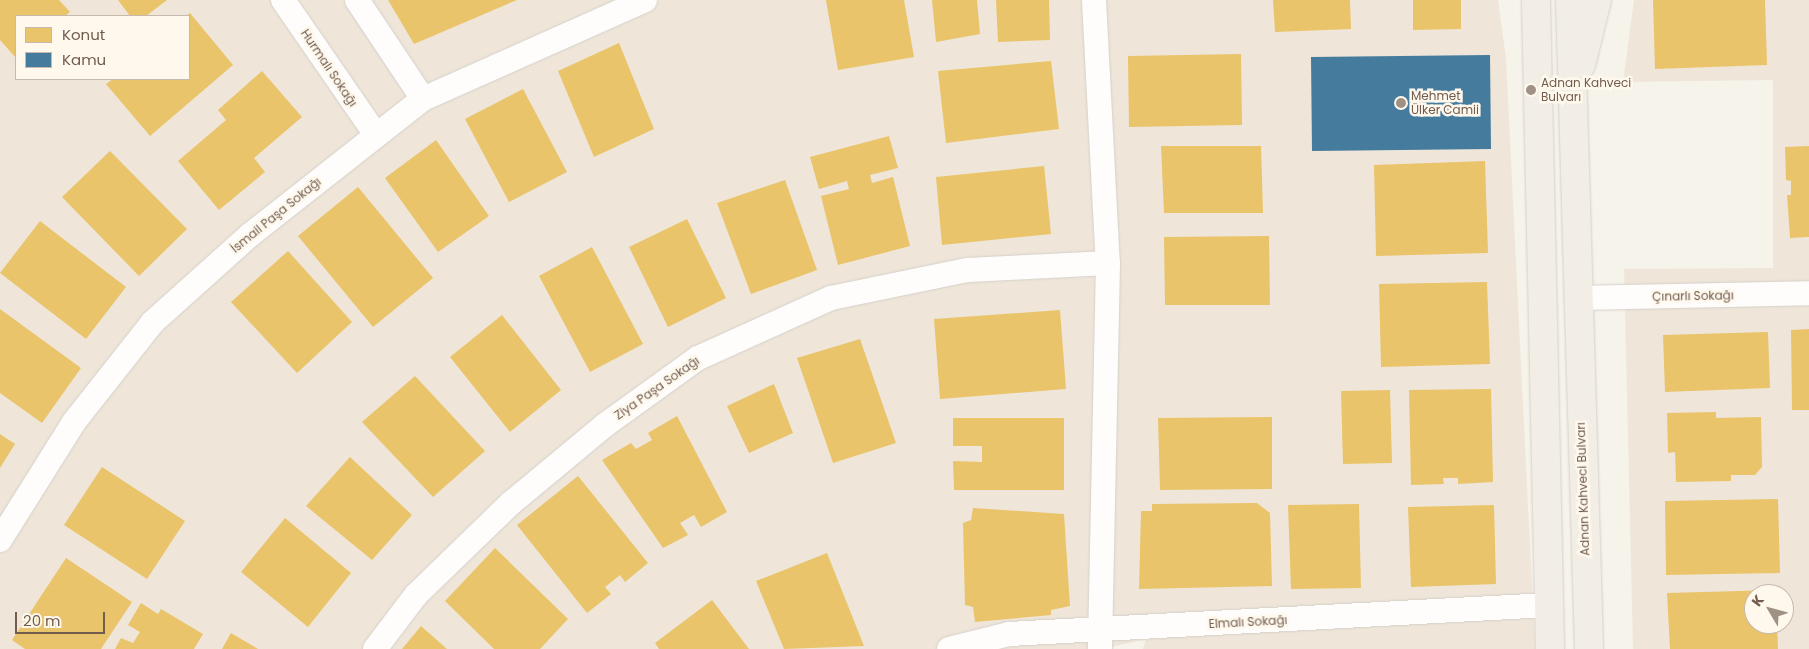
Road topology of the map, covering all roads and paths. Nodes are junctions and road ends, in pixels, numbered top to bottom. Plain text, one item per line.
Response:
1 (283, 0) edge
2 (357, 0) edge
3 (644, 0) edge
4 (1094, 0) edge
5 (1536, 0) edge
6 (1570, 0) edge
7 (1597, 0) edge
8 (1573, 98) junction
9 (423, 99) junction
10 (376, 135) junction
11 (1108, 263) junction
12 (1809, 294) edge
13 (1577, 298) junction
14 (0, 540) edge
15 (1548, 605) junction
16 (1100, 640) edge
17 (375, 649) edge
18 (949, 649) edge
19 (1550, 649) edge
20 (1589, 649) edge

1 - 10 street, Hurmalı Sokağı
2 - 9 street
3 - 9 street, İsmail Paşa Sokağı
4 - 11 street
5 - 15 main road
6 - 8 main road, Adnan Kahveci Bulvarı
7 - 8 main road
8 - 13 main road, Adnan Kahveci Bulvarı
9 - 10 street, İsmail Paşa Sokağı
10 - 14 street, İsmail Paşa Sokağı
11 - 16 street
11 - 17 street, Ziya Paşa Sokağı
12 - 13 street, Çınarlı Sokağı
13 - 20 main road, Adnan Kahveci Bulvarı
15 - 16 street, Elmalı Sokağı
15 - 19 main road
16 - 18 street, Elmalı Sokağı

